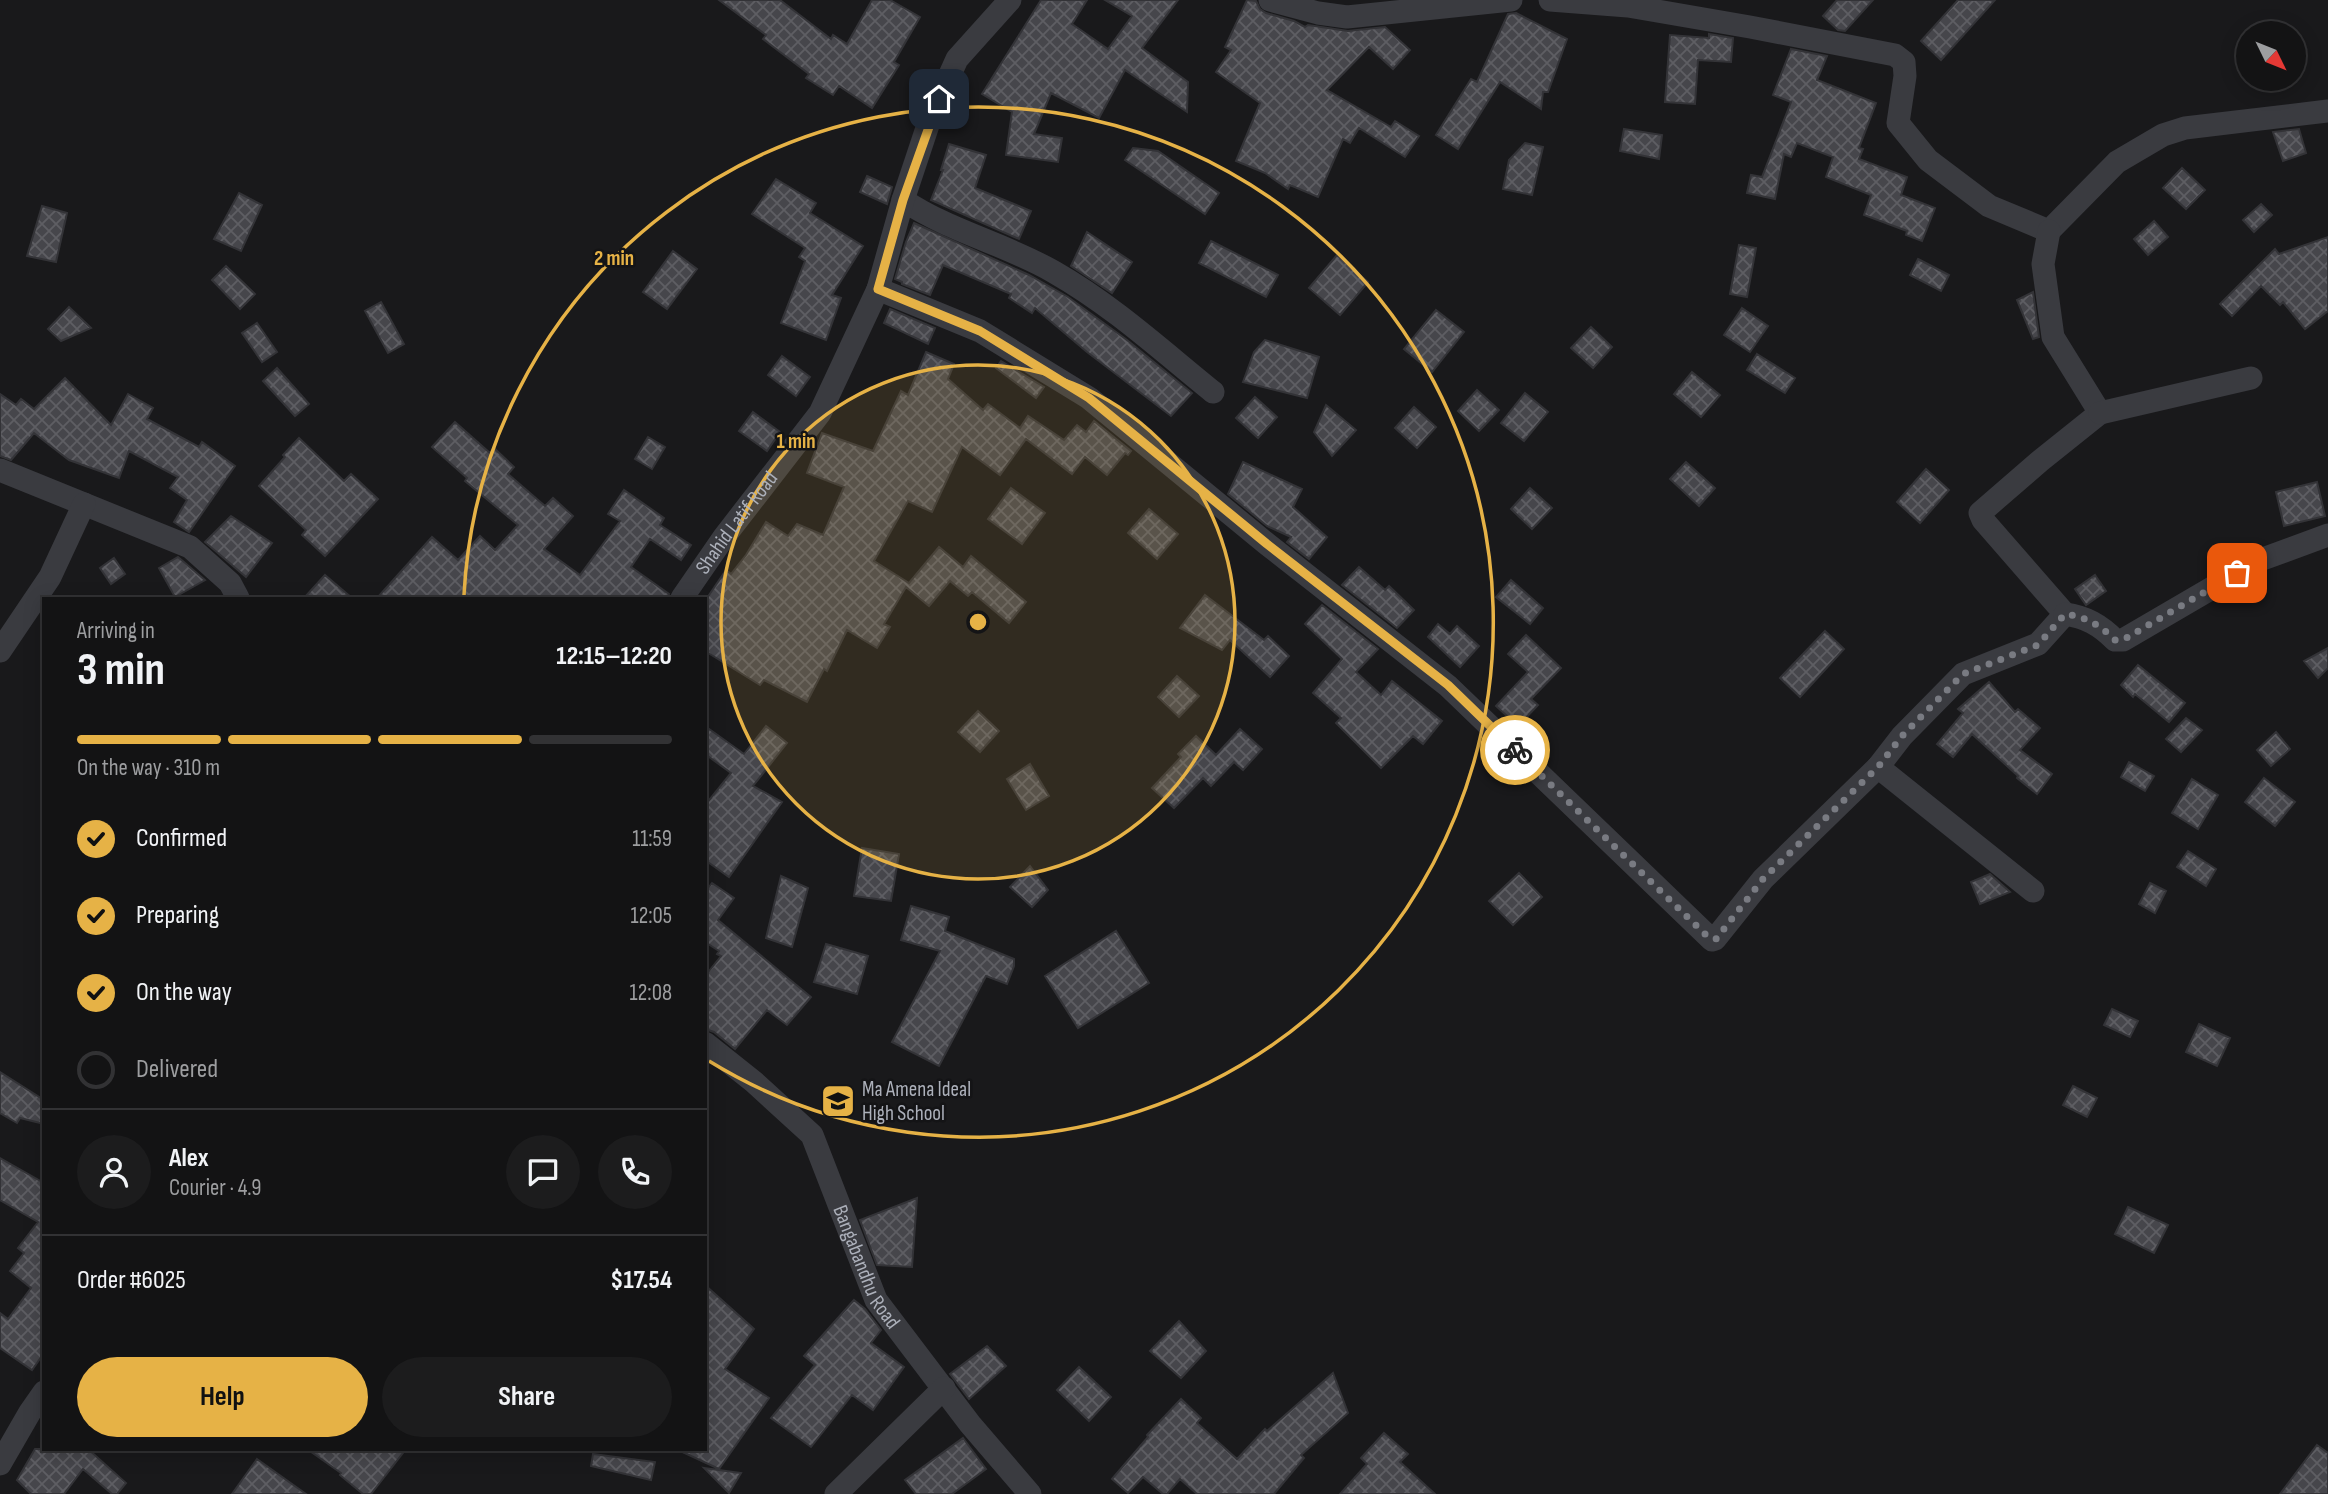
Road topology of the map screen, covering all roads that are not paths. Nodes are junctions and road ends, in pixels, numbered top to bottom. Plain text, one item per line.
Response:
1 (1010, 0) edge
2 (1270, 0) edge
3 (1511, 0) edge
4 (1550, 0) edge
5 (2328, 111) edge
6 (903, 200) junction
7 (2049, 230) junction
8 (878, 289) junction
9 (2251, 378) dead end
10 (1213, 392) dead end
11 (2100, 413) junction
12 (0, 470) edge
13 (84, 504) junction
14 (2328, 535) edge
15 (237, 597) edge
16 (683, 597) edge
17 (2065, 614) junction
18 (0, 651) edge
19 (1878, 767) junction
20 (2033, 891) dead end
21 (707, 1045) edge
22 (944, 1388) junction
23 (42, 1395) edge
24 (0, 1464) edge
25 (836, 1494) edge
26 (1030, 1494) edge

1 - 6 street, Shahid Latif Road
2 - 3 street
4 - 7 street
5 - 7 street
6 - 8 street, Shahid Latif Road
6 - 10 street
7 - 11 street
8 - 16 street, Shahid Latif Road
8 - 19 street
9 - 11 street
11 - 17 street
12 - 13 street
13 - 15 street
13 - 18 street
14 - 17 street
17 - 19 street
19 - 20 street
21 - 22 street, Bangabandhu Road
22 - 25 street
22 - 26 street, Bangabandhu Road
23 - 24 street

